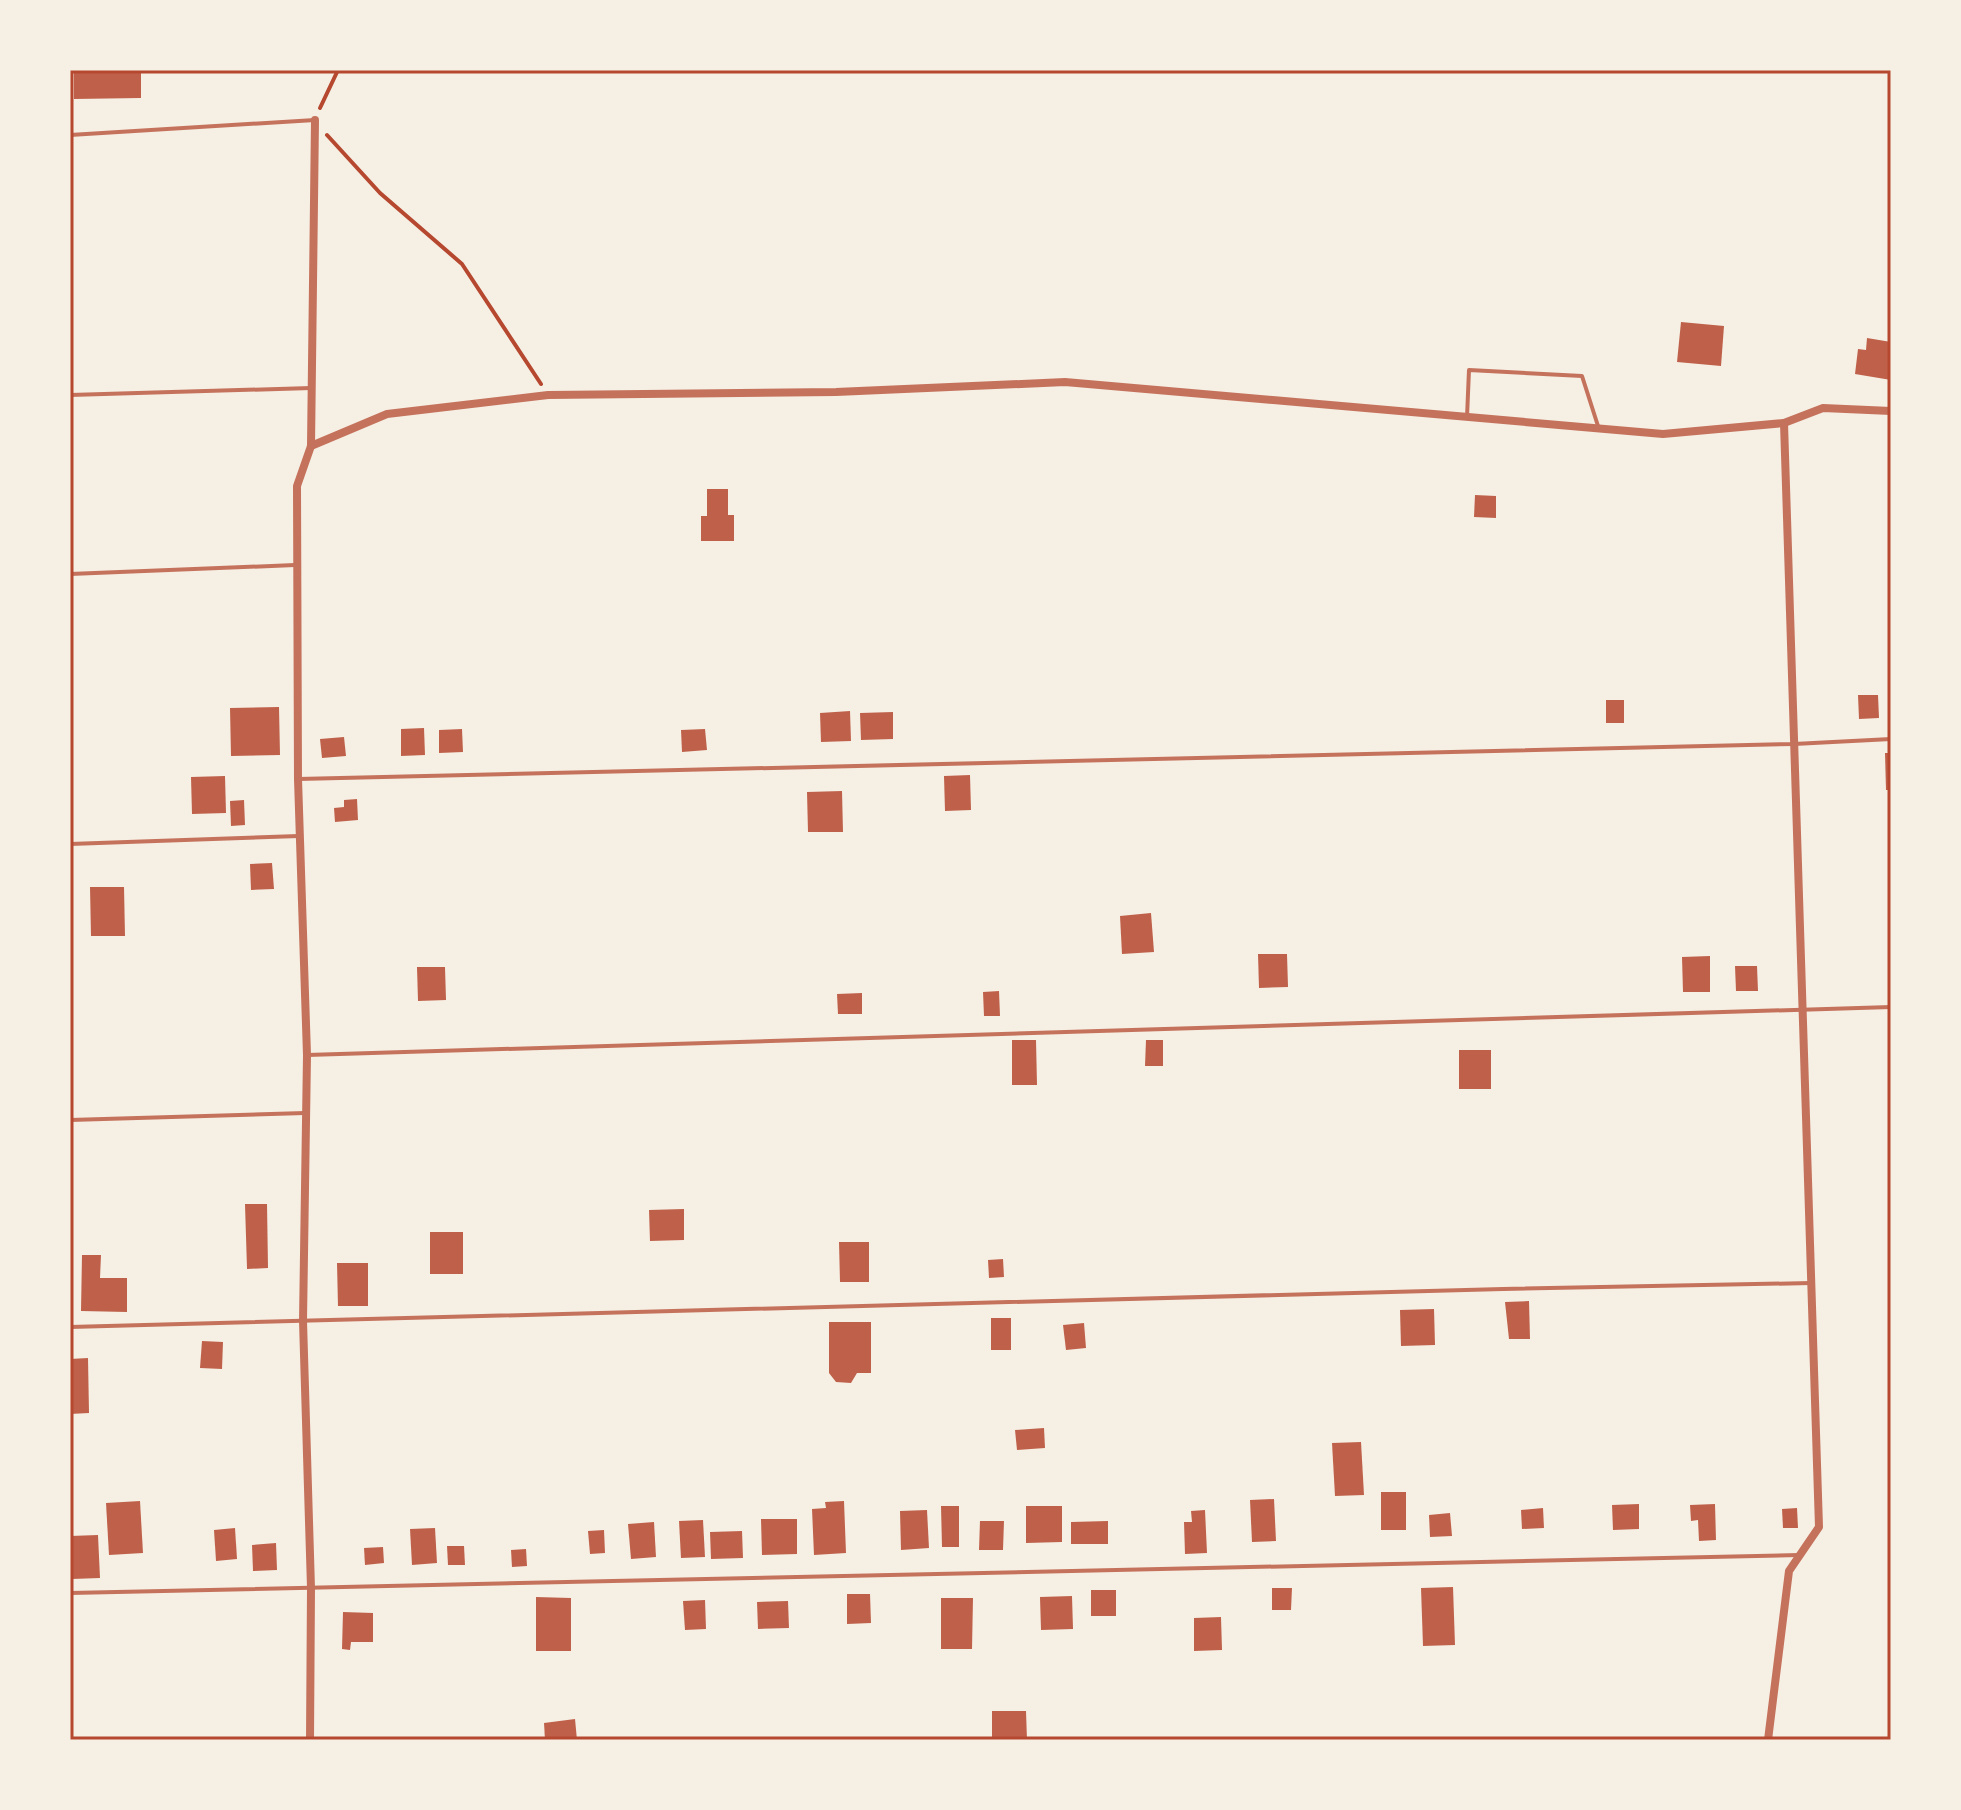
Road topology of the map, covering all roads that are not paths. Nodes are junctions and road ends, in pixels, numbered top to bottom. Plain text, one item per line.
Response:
1 (315, 120) joint
2 (70, 135) edge
3 (311, 388) junction
4 (70, 395) edge
5 (1891, 411) edge
6 (1467, 417) junction
7 (1784, 423) junction
8 (1599, 428) junction
9 (311, 446) junction
10 (299, 565) junction
11 (70, 574) edge
12 (1891, 739) edge
13 (1794, 744) junction
14 (298, 779) junction
15 (301, 836) junction
16 (70, 844) edge
17 (1891, 1007) edge
18 (1802, 1011) junction
19 (307, 1055) junction
20 (305, 1113) junction
21 (70, 1120) edge
22 (1811, 1283) junction
23 (303, 1321) junction
24 (70, 1327) edge
25 (1800, 1555) junction
26 (311, 1588) junction
27 (70, 1593) edge
28 (310, 1740) edge
29 (1768, 1740) edge

1 - 2 lane
1 - 3 street
3 - 4 lane
3 - 9 street
5 - 7 street
6 - 8 street
6 - 8 lane
6 - 9 street
7 - 8 street
7 - 13 street
9 - 10 street
10 - 11 lane
10 - 14 street
12 - 13 lane
13 - 14 lane
13 - 18 street
14 - 15 street
15 - 16 lane
15 - 19 street
17 - 18 lane
18 - 19 lane
18 - 22 street
19 - 20 street
20 - 21 lane
20 - 23 street
22 - 23 lane
22 - 25 street
23 - 24 lane
23 - 26 street
25 - 26 lane
25 - 29 street
26 - 27 lane
26 - 28 street

